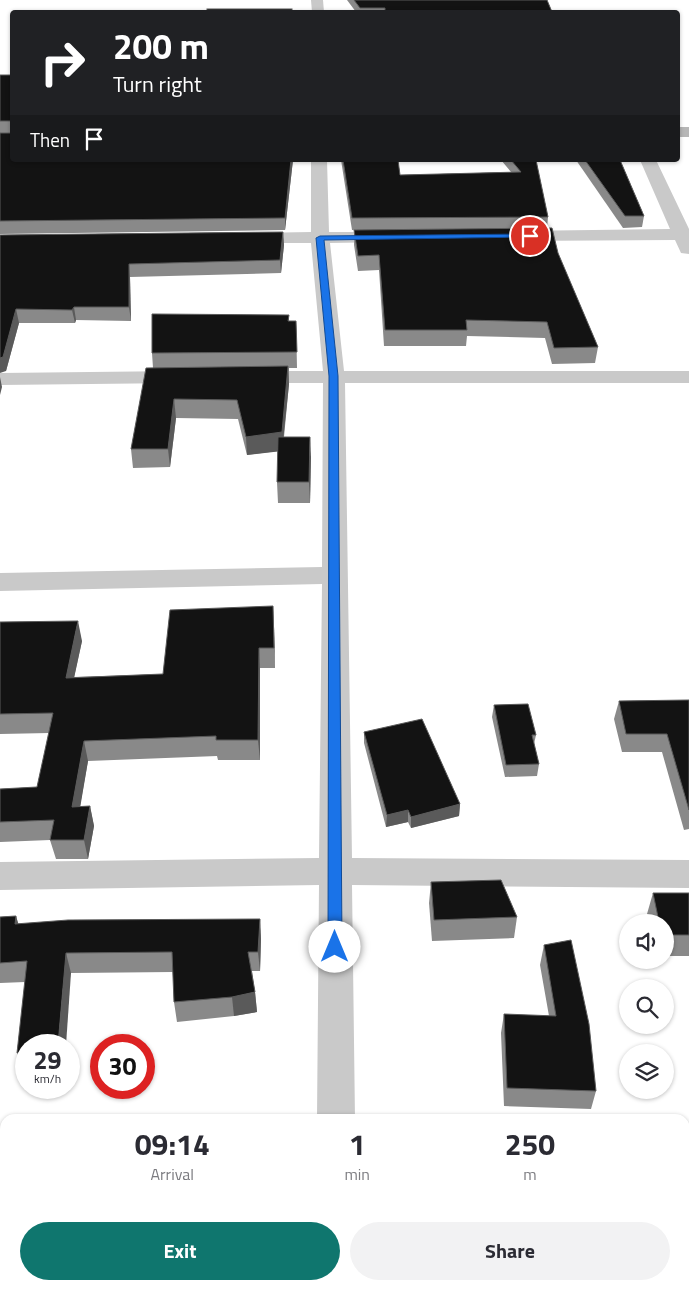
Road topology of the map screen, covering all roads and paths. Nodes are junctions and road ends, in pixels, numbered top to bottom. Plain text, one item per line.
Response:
1 (319, 162) edge
2 (649, 162) edge
3 (496, 236) edge
4 (408, 237) edge
5 (320, 238) junction
6 (233, 239) edge
7 (687, 240) edge
8 (334, 376) junction
9 (196, 377) edge
10 (236, 377) edge
11 (689, 377) edge
12 (0, 379) edge
13 (334, 575) junction
14 (0, 582) edge
15 (334, 871) junction
16 (689, 874) edge
17 (0, 876) edge
18 (336, 1114) edge

1 - 5 street
2 - 7 street
3 - 7 street
4 - 5 street
5 - 6 street
5 - 8 street
8 - 10 street
8 - 11 street
8 - 13 street
9 - 12 street
13 - 14 street
13 - 15 street
15 - 16 street
15 - 17 street
15 - 18 street

